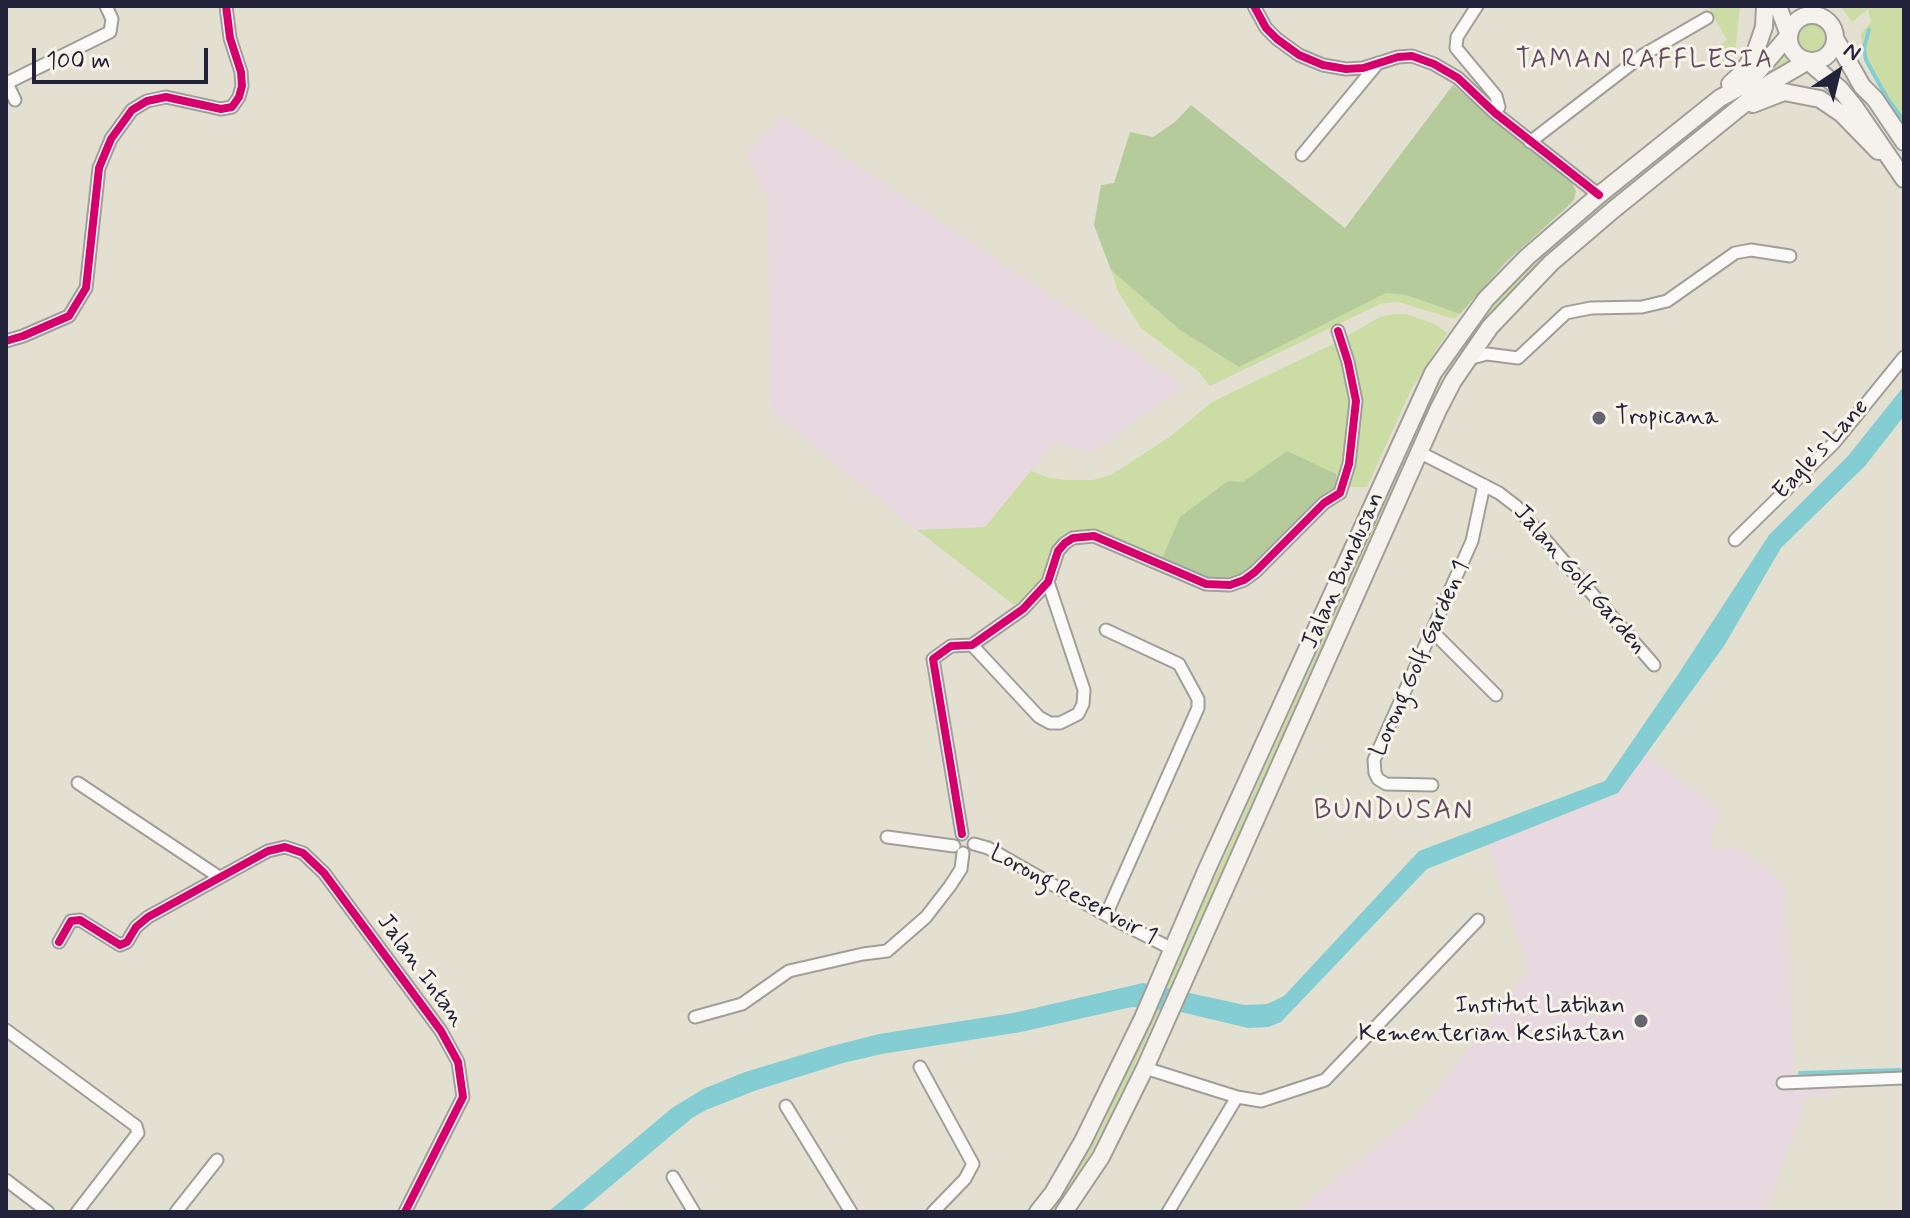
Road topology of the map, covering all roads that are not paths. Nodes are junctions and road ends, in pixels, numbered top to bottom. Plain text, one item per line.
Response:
1 (106, 6) edge
2 (226, 6) edge
3 (1254, 6) edge
4 (1477, 6) edge
5 (1765, 6) edge
6 (1778, 6) edge
7 (1821, 10) edge
8 (1707, 18) dead end
9 (1789, 35) junction
10 (1836, 40) junction
11 (1808, 61) junction
12 (1378, 63) junction
13 (7, 82) edge
14 (1720, 98) junction
15 (1875, 99) junction
16 (15, 100) dead end
17 (1495, 113) junction
18 (1727, 117) junction
19 (1530, 142) junction
20 (1904, 142) edge
21 (1302, 155) dead end
22 (1889, 160) junction
23 (1904, 179) edge
24 (1599, 195) junction
25 (1790, 256) dead end
26 (1490, 327) junction
27 (1338, 331) dead end
28 (6, 341) edge
29 (1498, 354) junction
30 (1904, 357) edge
31 (1467, 359) junction
32 (1419, 452) junction
33 (1484, 485) junction
34 (1735, 540) dead end
35 (1048, 582) junction
36 (1106, 630) dead end
37 (1432, 631) junction
38 (972, 645) junction
39 (1654, 665) dead end
40 (1496, 695) dead end
41 (78, 783) dead end
42 (1432, 785) dead end
43 (962, 834) junction
44 (887, 837) dead end
45 (974, 844) junction
46 (959, 849) junction
47 (219, 877) junction
48 (1106, 915) junction
49 (1478, 920) dead end
50 (59, 942) dead end
51 (1172, 949) junction
52 (695, 1017) dead end
53 (6, 1030) edge
54 (920, 1067) dead end
55 (1145, 1068) junction
56 (1904, 1078) edge
57 (1783, 1083) dead end
58 (1237, 1097) junction
59 (786, 1106) dead end
60 (217, 1160) dead end
61 (673, 1177) dead end
62 (6, 1180) edge
63 (48, 1212) edge
64 (77, 1212) edge
65 (176, 1212) edge
66 (405, 1212) edge
67 (694, 1212) edge
68 (851, 1212) edge
69 (933, 1212) edge
70 (1038, 1212) edge
71 (1064, 1212) edge
72 (1168, 1212) edge

1 - 13 street
2 - 28 street
3 - 12 street
4 - 17 street
5 - 14 main road
6 - 9 main road
7 - 9 main road
7 - 10 main road
7 - 15 main road
8 - 19 street
9 - 11 main road
9 - 14 main road, Jalan Bundusan
10 - 11 main road
10 - 15 main road
11 - 18 main road, Jalan Bundusan
11 - 22 main road
12 - 17 street
12 - 21 street
13 - 16 street
14 - 24 main road, Jalan Bundusan
15 - 20 main road
17 - 19 street
18 - 22 main road
18 - 26 main road, Jalan Bundusan
19 - 24 street
22 - 23 main road
24 - 51 main road, Jalan Bundusan
25 - 29 street
26 - 29 street
26 - 31 main road, Jalan Bundusan
27 - 35 street
29 - 31 street
30 - 34 street, Eagle's Lane
31 - 32 main road, Jalan Bundusan
32 - 33 street, Jalan Golf Garden
32 - 55 main road, Jalan Bundusan
33 - 37 street, Lorong Golf Garden 1
33 - 39 street, Jalan Golf Garden
35 - 38 street
35 - 38 street
36 - 48 street
37 - 40 street
37 - 42 street, Lorong Golf Garden 1
38 - 43 street
41 - 47 street
43 - 45 street
43 - 46 street
44 - 46 street
45 - 46 street
45 - 48 street, Lorong Reservoir 1
46 - 52 street, Lorong Reservoir 1
47 - 50 street
47 - 66 street, Jalan Intan
48 - 51 street, Lorong Reservoir 1
49 - 58 street
51 - 70 main road, Jalan Bundusan
53 - 64 street
54 - 69 street
55 - 58 street
55 - 71 main road, Jalan Bundusan
56 - 57 street
58 - 72 street
59 - 68 street
60 - 65 street
61 - 67 street
62 - 63 street

